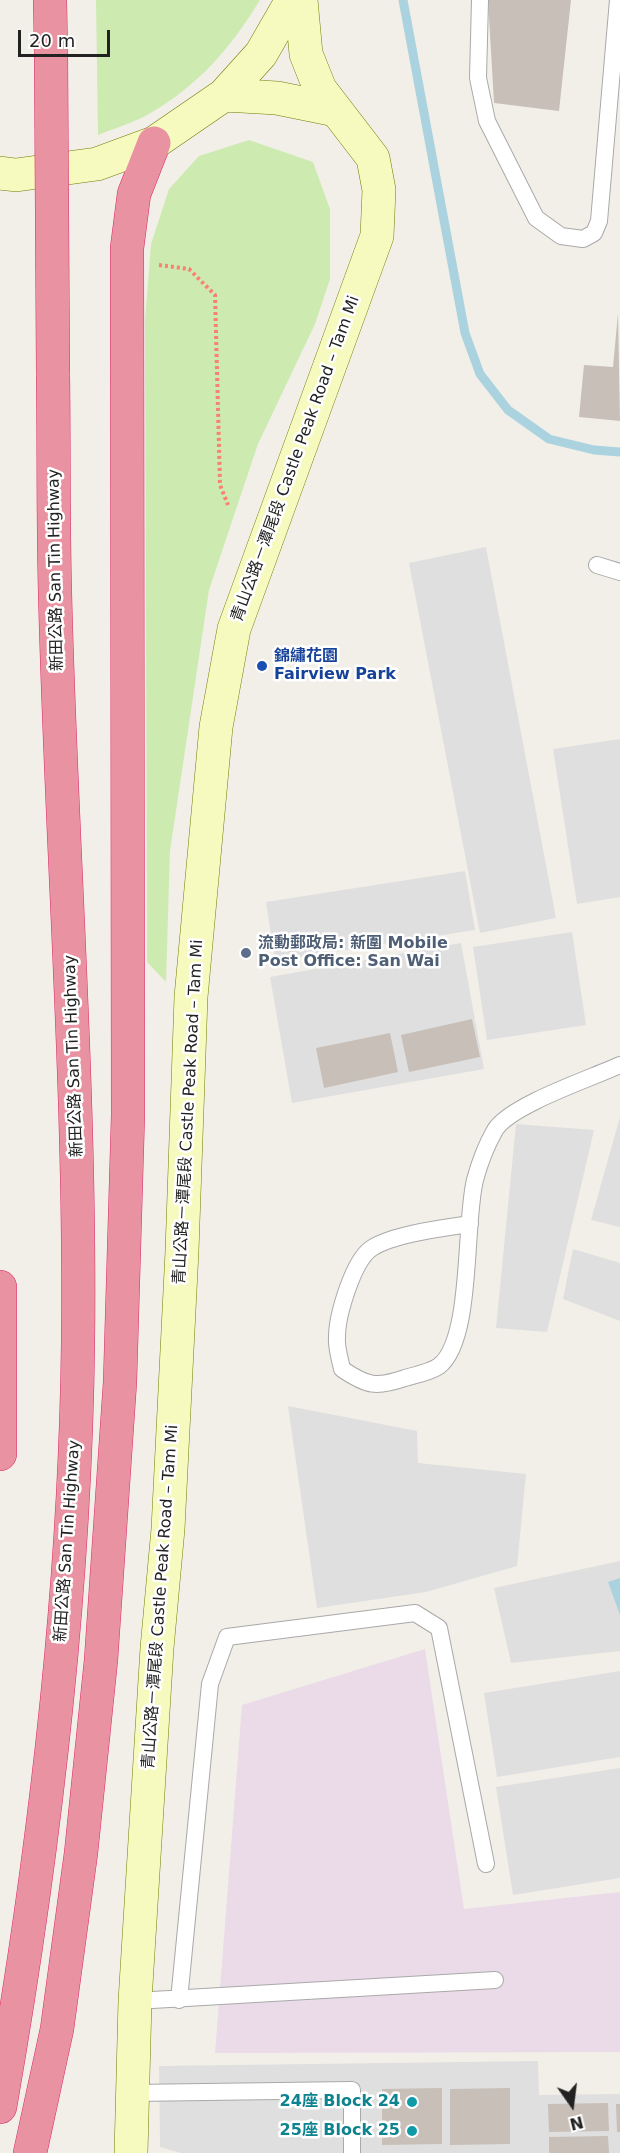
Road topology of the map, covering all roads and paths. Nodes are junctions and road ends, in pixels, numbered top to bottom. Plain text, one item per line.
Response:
1 (51, 0) edge
2 (291, 0) edge
3 (301, 0) edge
4 (480, 0) edge
5 (618, 0) edge
6 (224, 94) junction
7 (336, 110) junction
8 (154, 143) junction
9 (0, 173) edge
10 (159, 265) dead end
11 (228, 505) dead end
12 (597, 565) dead end
13 (620, 572) edge
14 (620, 1065) edge
15 (470, 1224) junction
16 (0, 1287) edge
17 (0, 1454) edge
18 (486, 1864) dead end
19 (495, 1980) dead end
20 (179, 2000) junction
21 (135, 2001) junction
22 (132, 2093) junction
23 (0, 2107) edge
24 (30, 2153) edge
25 (131, 2153) edge
26 (352, 2153) edge

1 - 23 highway, 新田公路 San Tin Highway, bridge
2 - 6 main road
3 - 7 main road, 青山公路－潭尾段 Castle Peak Road – Tam Mi
4 - 5 lane
6 - 7 main road
6 - 8 main road
7 - 21 main road, 青山公路－潭尾段 Castle Peak Road – Tam Mi
8 - 9 main road
8 - 24 highway
10 - 11 path
12 - 13 lane
14 - 15 lane
15 - 15 lane
16 - 17 highway
18 - 20 lane
19 - 20 lane
20 - 21 lane
21 - 22 main road, 青山公路－潭尾段 Castle Peak Road – Tam Mi
22 - 25 main road, 青山公路－潭尾段 Castle Peak Road – Tam Mi
22 - 26 lane

